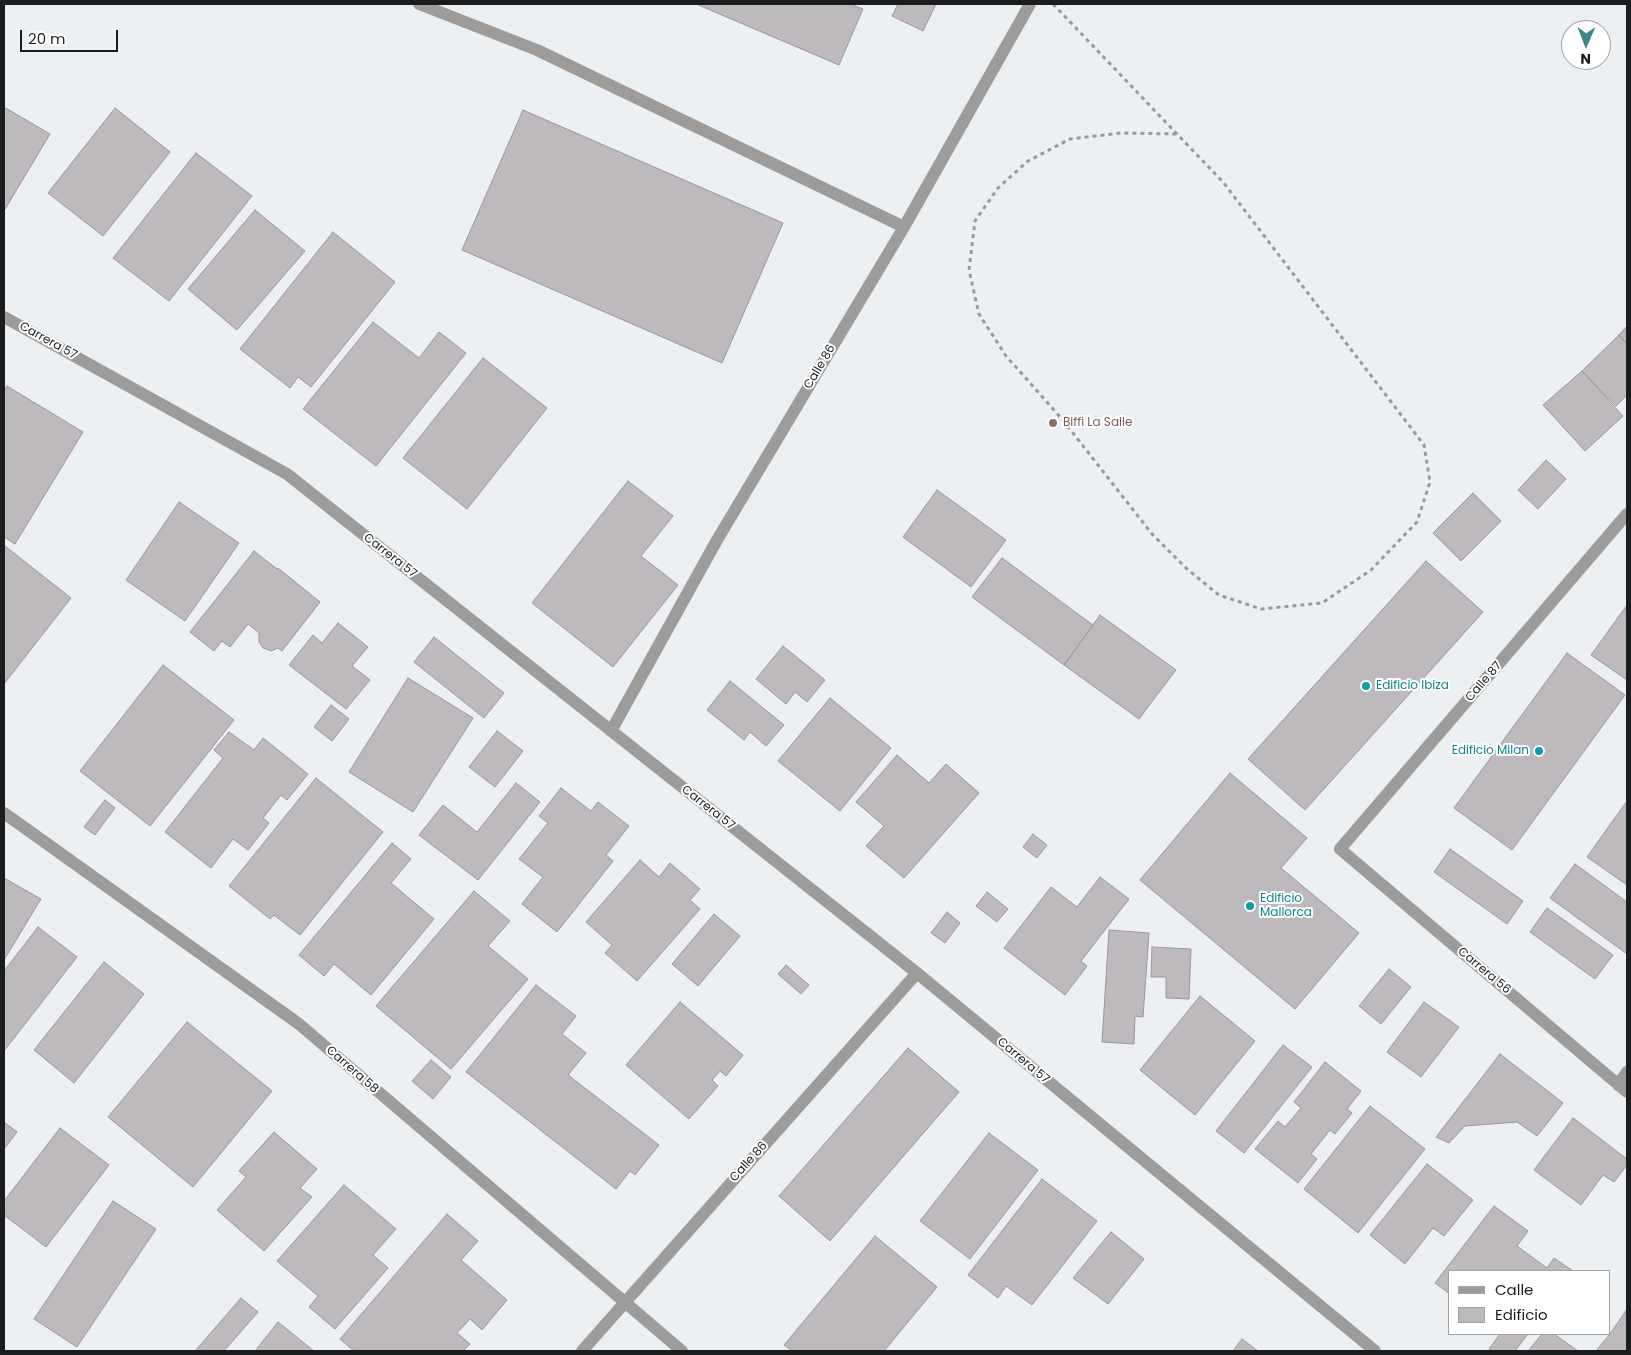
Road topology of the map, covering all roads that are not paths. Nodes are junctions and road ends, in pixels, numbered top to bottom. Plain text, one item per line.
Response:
1 (419, 4) edge
2 (1030, 4) edge
3 (904, 227) junction
4 (4, 317) edge
5 (1627, 514) edge
6 (611, 731) junction
7 (4, 813) edge
8 (1340, 850) joint
9 (917, 973) junction
10 (1627, 1072) edge
11 (1623, 1088) edge
12 (625, 1303) junction
13 (582, 1351) edge
14 (682, 1351) edge
15 (1375, 1351) edge

1 - 3 street
2 - 3 street, Calle 86
3 - 6 street, Calle 86
4 - 6 street, Carrera 57
5 - 8 street, Calle 87
6 - 9 street, Carrera 57
7 - 12 street, Carrera 58
8 - 11 street, Carrera 56
9 - 12 street, Calle 86
9 - 15 street, Carrera 57
10 - 11 street
12 - 13 street, Calle 86
12 - 14 street, Carrera 58

